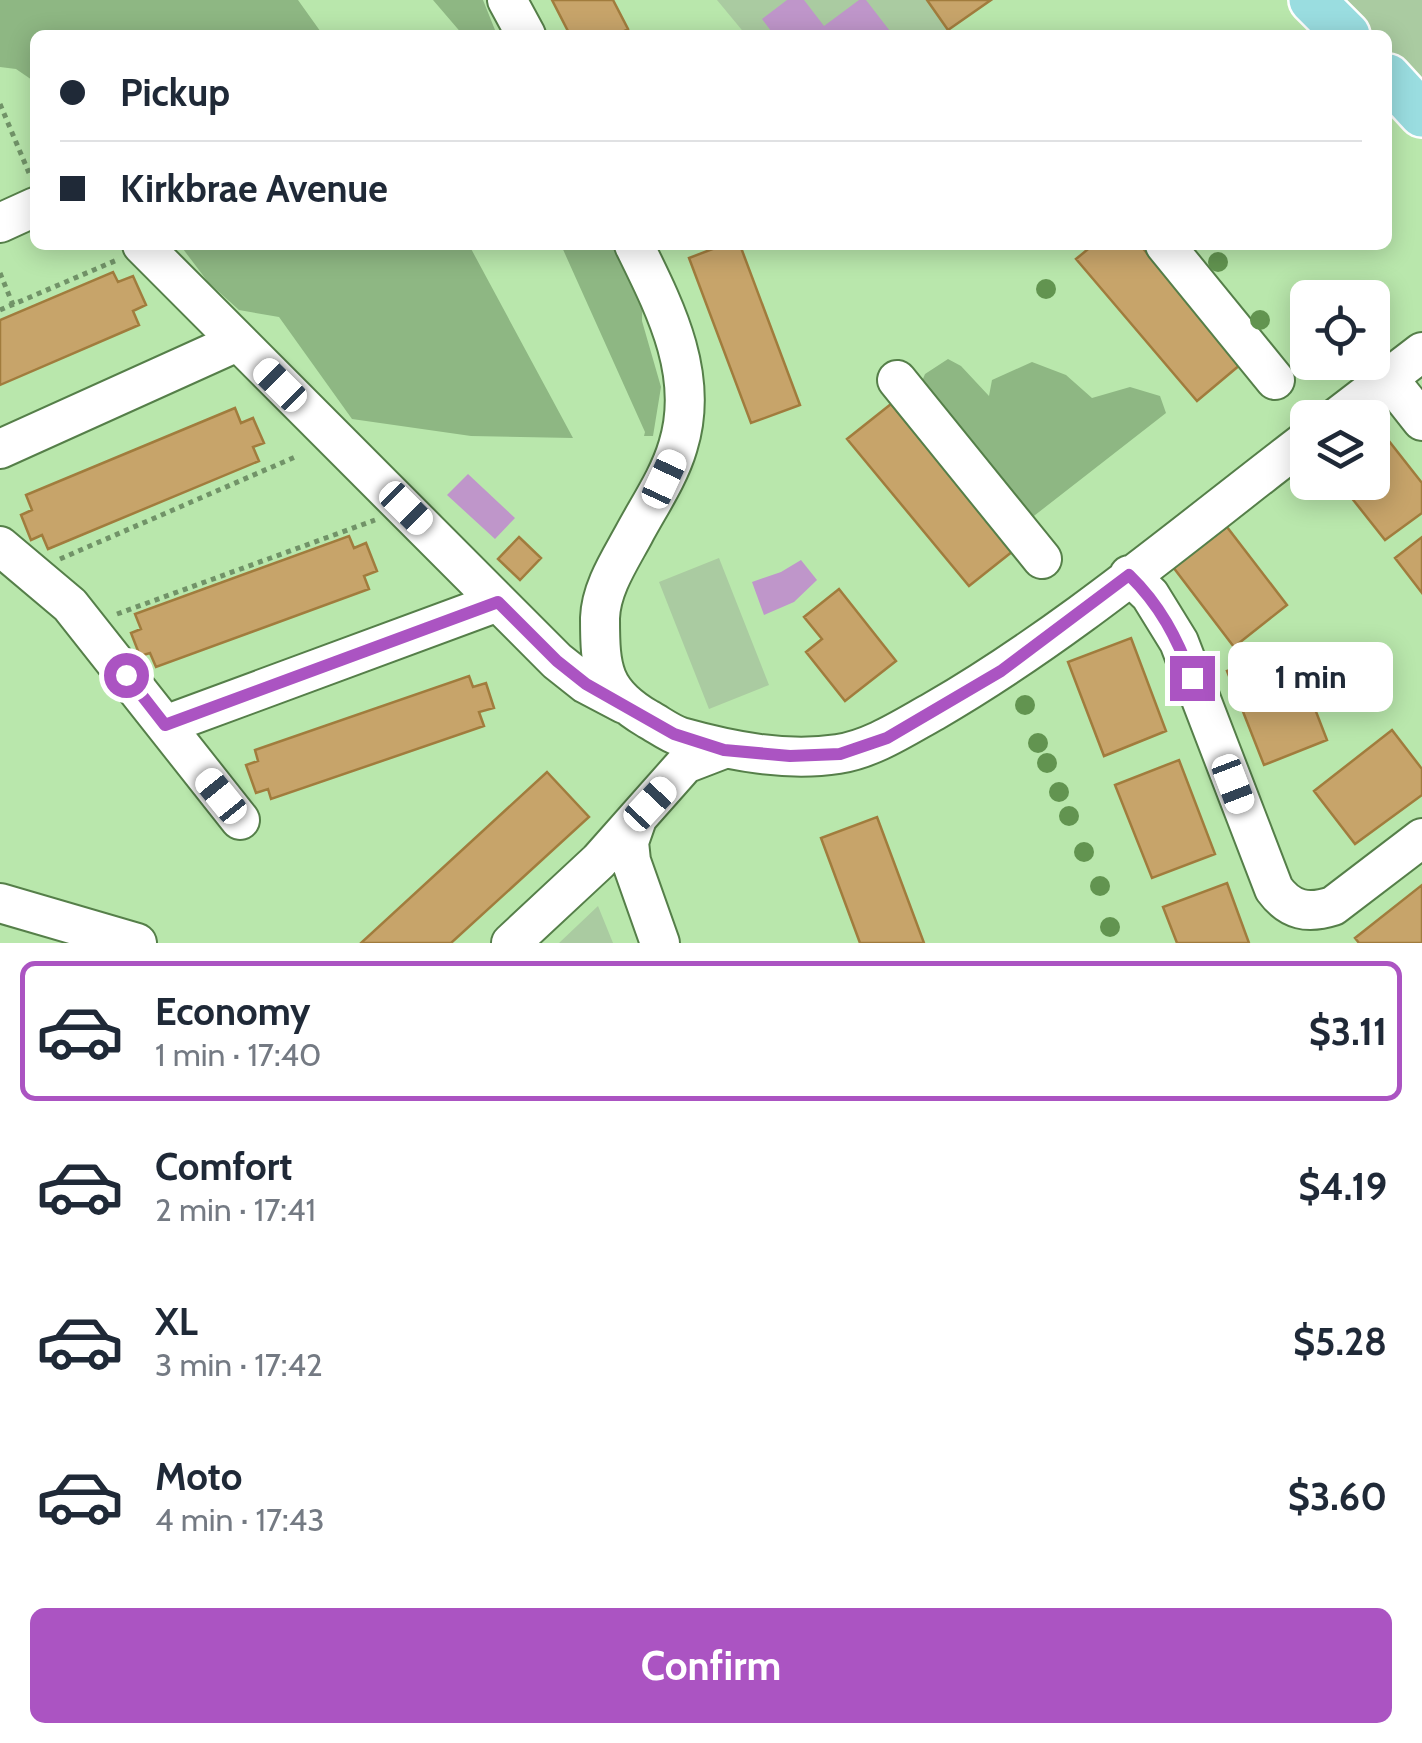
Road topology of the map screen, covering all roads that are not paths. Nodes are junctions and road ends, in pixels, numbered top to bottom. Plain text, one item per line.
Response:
1 (507, 0) edge
2 (1312, 0) edge
3 (523, 30) edge
4 (1341, 30) edge
5 (1392, 81) edge
6 (1422, 114) edge
7 (30, 192) edge
8 (0, 223) edge
9 (636, 250) edge
10 (1169, 250) edge
11 (134, 259) edge
12 (237, 342) junction
13 (1422, 352) edge
14 (1390, 376) edge
15 (897, 380) dead end
16 (1275, 380) dead end
17 (1385, 380) edge
18 (1390, 380) edge
19 (1359, 400) edge
20 (1422, 421) edge
21 (0, 449) edge
22 (1290, 453) edge
23 (0, 546) edge
24 (1042, 559) dead end
25 (1129, 575) junction
26 (498, 602) junction
27 (624, 704) junction
28 (165, 725) junction
29 (724, 750) junction
30 (637, 819) junction
31 (240, 820) dead end
32 (1422, 838) edge
33 (0, 903) edge
34 (137, 943) edge
35 (511, 943) edge
36 (660, 943) edge

1 - 3 street
2 - 4 main road
5 - 6 main road
7 - 8 street
9 - 27 street
10 - 16 street
11 - 12 street
12 - 21 street
12 - 26 street
13 - 14 street
15 - 24 street
17 - 19 street
18 - 20 street
22 - 25 street
23 - 28 street
25 - 29 street
25 - 32 street
26 - 27 street
26 - 28 street
27 - 29 street
28 - 31 street
29 - 30 street
30 - 35 street
30 - 36 street
33 - 34 street

